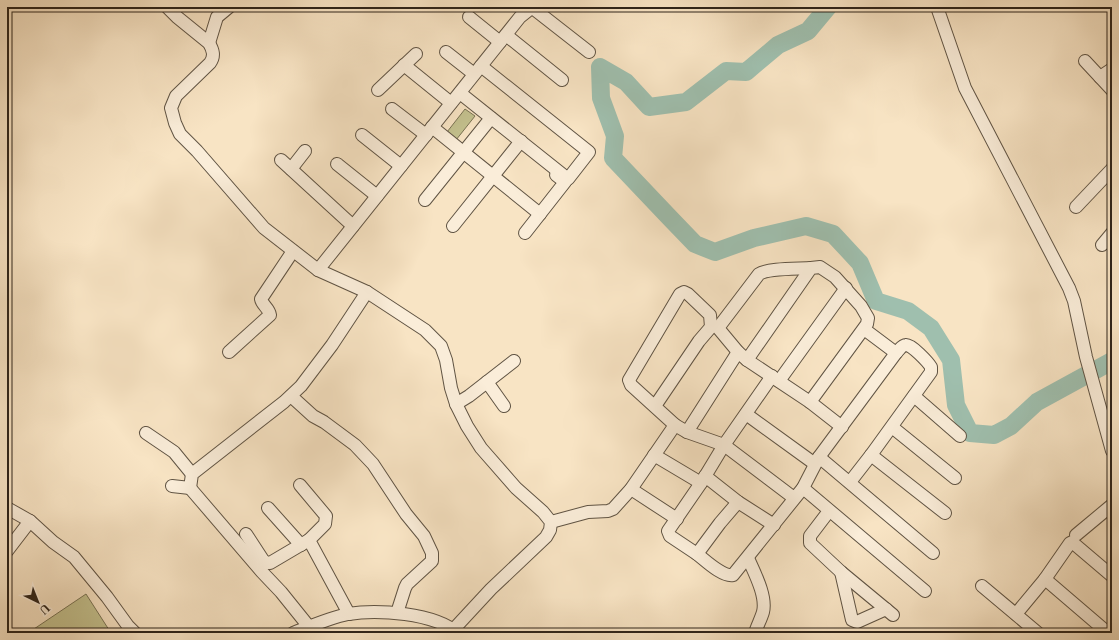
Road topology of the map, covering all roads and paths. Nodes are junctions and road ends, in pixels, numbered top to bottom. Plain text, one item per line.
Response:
1 (167, 7) edge
2 (229, 7) edge
3 (937, 7) edge
4 (469, 17) dead end
5 (503, 38) junction
6 (209, 43) junction
7 (446, 52) dead end
8 (589, 52) dead end
9 (416, 54) dead end
10 (1085, 61) dead end
11 (404, 65) junction
12 (1112, 69) edge
13 (477, 70) junction
14 (1100, 77) junction
15 (562, 80) dead end
16 (378, 90) dead end
17 (1112, 90) edge
18 (456, 97) junction
19 (392, 109) dead end
20 (490, 119) junction
21 (429, 131) junction
22 (362, 135) dead end
23 (519, 143) junction
24 (305, 151) dead end
25 (464, 152) junction
26 (280, 160) dead end
27 (337, 164) dead end
28 (401, 166) junction
29 (291, 169) junction
30 (1112, 169) edge
31 (493, 176) junction
32 (377, 196) junction
33 (425, 200) dead end
34 (1076, 207) dead end
35 (540, 214) junction
36 (353, 226) junction
37 (453, 226) dead end
38 (525, 233) dead end
39 (1112, 233) edge
40 (1102, 244) dead end
41 (293, 251) junction
42 (811, 268) junction
43 (318, 270) junction
44 (846, 288) junction
45 (367, 292) junction
46 (715, 327) junction
47 (864, 329) junction
48 (229, 352) dead end
49 (896, 353) junction
50 (742, 356) junction
51 (514, 361) dead end
52 (776, 379) junction
53 (488, 382) junction
54 (291, 396) junction
55 (914, 396) junction
56 (810, 402) junction
57 (456, 404) junction
58 (504, 406) dead end
59 (655, 406) junction
60 (746, 414) junction
61 (675, 425) junction
62 (842, 427) junction
63 (892, 427) junction
64 (687, 432) junction
65 (146, 433) dead end
66 (960, 436) dead end
67 (724, 445) junction
68 (1112, 451) edge
69 (872, 455) junction
70 (654, 456) junction
71 (817, 460) junction
72 (192, 474) junction
73 (955, 478) dead end
74 (703, 480) junction
75 (850, 482) junction
76 (300, 485) dead end
77 (172, 486) dead end
78 (190, 488) junction
79 (803, 488) junction
80 (631, 489) junction
81 (794, 498) junction
82 (738, 502) junction
83 (1112, 505) edge
84 (7, 508) edge
85 (268, 508) dead end
86 (828, 510) junction
87 (945, 513) dead end
88 (677, 519) junction
89 (30, 521) junction
90 (551, 522) junction
91 (774, 525) junction
92 (246, 534) dead end
93 (1076, 536) dead end
94 (305, 542) junction
95 (7, 551) edge
96 (933, 552) dead end
97 (697, 554) junction
98 (748, 558) junction
99 (841, 572) junction
100 (1112, 576) edge
101 (1045, 579) junction
102 (982, 586) dead end
103 (925, 591) dead end
104 (397, 613) junction
105 (349, 614) junction
106 (1016, 614) junction
107 (311, 630) edge
108 (455, 631) edge
109 (135, 633) edge
110 (293, 633) edge
111 (755, 633) edge
112 (1038, 633) edge
113 (1108, 633) edge

1 - 6 street
2 - 6 street
3 - 68 street
4 - 5 street
5 - 8 street
5 - 13 street
5 - 15 street
6 - 41 street
7 - 13 street
9 - 11 street
10 - 14 street
11 - 16 street
11 - 18 street
12 - 14 street
13 - 18 street
13 - 23 street
14 - 17 street
18 - 20 street
18 - 21 street
19 - 21 street
20 - 23 street
20 - 25 street
21 - 25 street
21 - 28 street
22 - 28 street
23 - 31 street
23 - 35 street
24 - 29 street
25 - 31 street
25 - 33 street
26 - 29 street
27 - 32 street
28 - 32 street
29 - 36 street
30 - 34 street
31 - 35 street
31 - 37 street
32 - 36 street
35 - 38 street
36 - 43 street
39 - 40 street
41 - 43 street
41 - 48 street
42 - 44 street
42 - 46 street
42 - 50 street
43 - 45 street
44 - 47 street
44 - 52 street
45 - 54 street
45 - 57 street
46 - 50 street
46 - 59 street
46 - 59 street
47 - 49 street
47 - 56 street
49 - 55 street
49 - 62 street
50 - 52 street
50 - 64 street
51 - 53 street
52 - 56 street
52 - 60 street
53 - 57 street
53 - 58 street
54 - 72 street
54 - 104 street
55 - 63 street
55 - 66 street
56 - 62 street
57 - 90 street
59 - 61 street
60 - 67 street
60 - 71 street
61 - 64 street
61 - 70 street
62 - 71 street
63 - 69 street
63 - 73 street
64 - 67 street
65 - 72 street
67 - 74 street
67 - 81 street
69 - 75 street
69 - 87 street
70 - 74 street
70 - 80 street
71 - 75 street
71 - 79 street
72 - 78 street
74 - 82 street
74 - 88 street
75 - 96 street
76 - 94 street
77 - 78 street
78 - 107 street
79 - 81 street
79 - 86 street
80 - 88 street
80 - 90 street
81 - 91 street
82 - 91 street
82 - 97 street
83 - 93 street
84 - 89 street
85 - 94 street
86 - 99 street
86 - 103 street
88 - 97 street
89 - 95 street
89 - 109 street
90 - 108 street
91 - 98 street
92 - 94 street
94 - 105 street
97 - 98 street
98 - 111 street
99 - 99 street
100 - 101 street
101 - 106 street
101 - 113 street
102 - 106 street
104 - 105 street
104 - 108 street
105 - 107 street
106 - 112 street
107 - 110 street

